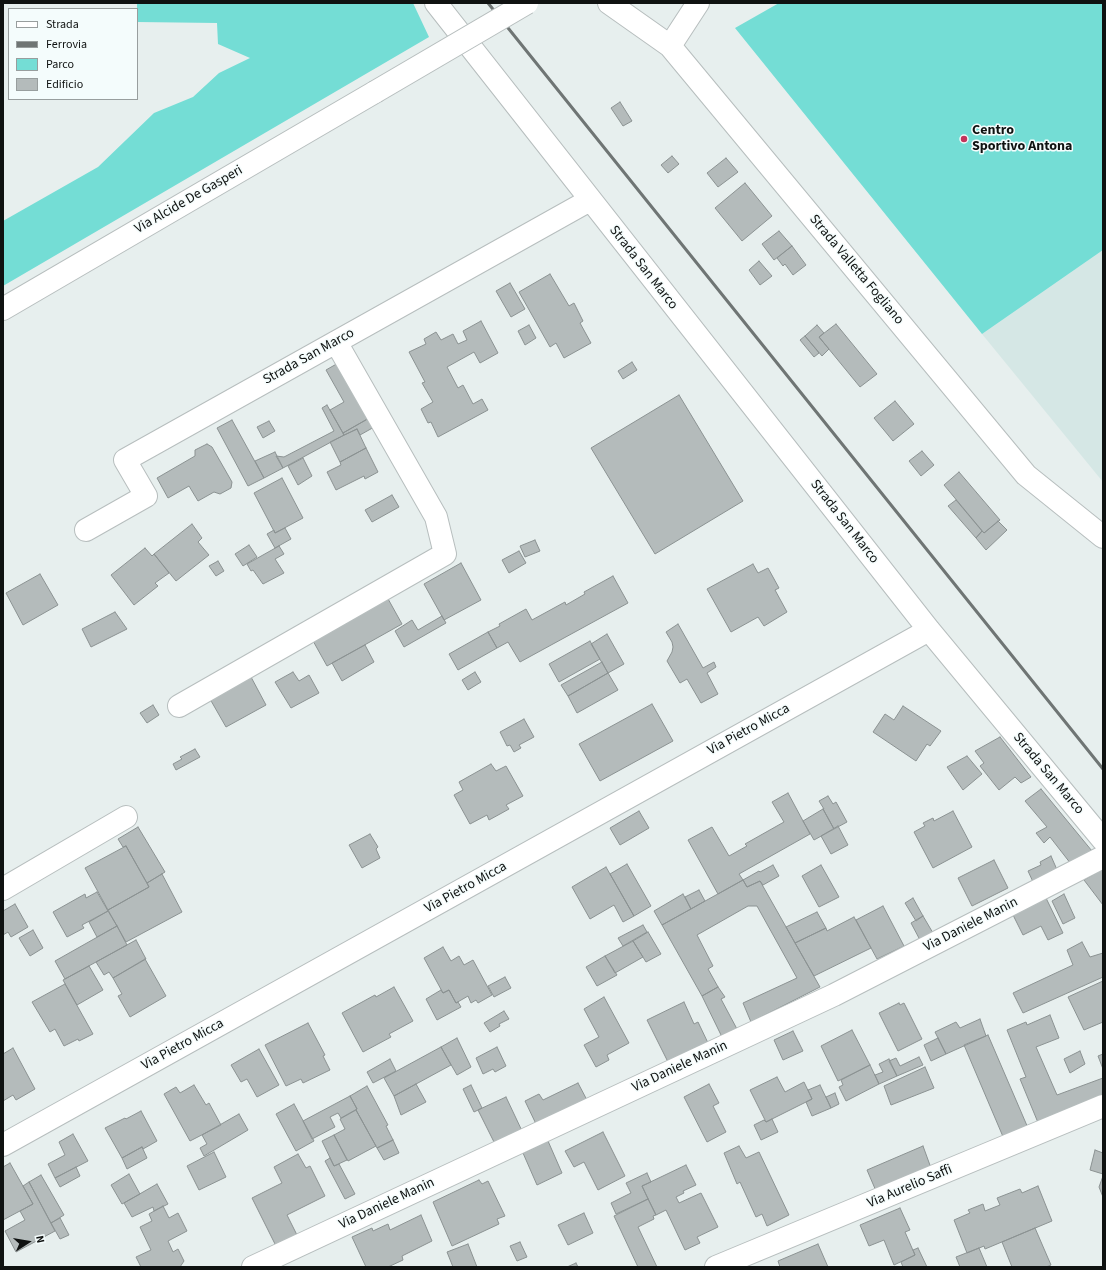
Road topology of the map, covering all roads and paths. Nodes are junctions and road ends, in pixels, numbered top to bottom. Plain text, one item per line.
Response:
1 (436, 3) edge
2 (527, 3) edge
3 (610, 3) edge
4 (698, 3) edge
5 (670, 46) junction
6 (590, 200) junction
7 (3, 309) edge
8 (336, 342) junction
9 (86, 530) dead end
10 (1103, 537) edge
11 (929, 630) junction
12 (179, 706) dead end
13 (126, 817) dead end
14 (1103, 840) edge
15 (1103, 857) edge
16 (3, 889) edge
17 (1103, 1106) edge
18 (3, 1145) edge
19 (253, 1267) edge
20 (716, 1267) edge

1 - 6 street, Strada San Marco
2 - 7 street, Via Alcide De Gasperi, bridge
3 - 5 street, Strada Valletta Fogliano
4 - 5 street
5 - 10 street, Strada Valletta Fogliano
6 - 8 street, Strada San Marco
6 - 11 street, Strada San Marco
8 - 9 street, Strada San Marco
8 - 12 street
11 - 14 street, Strada San Marco
11 - 18 street, Via Pietro Micca
13 - 16 street
15 - 19 street, Via Daniele Manin
17 - 20 street, Via Aurelio Saffi

